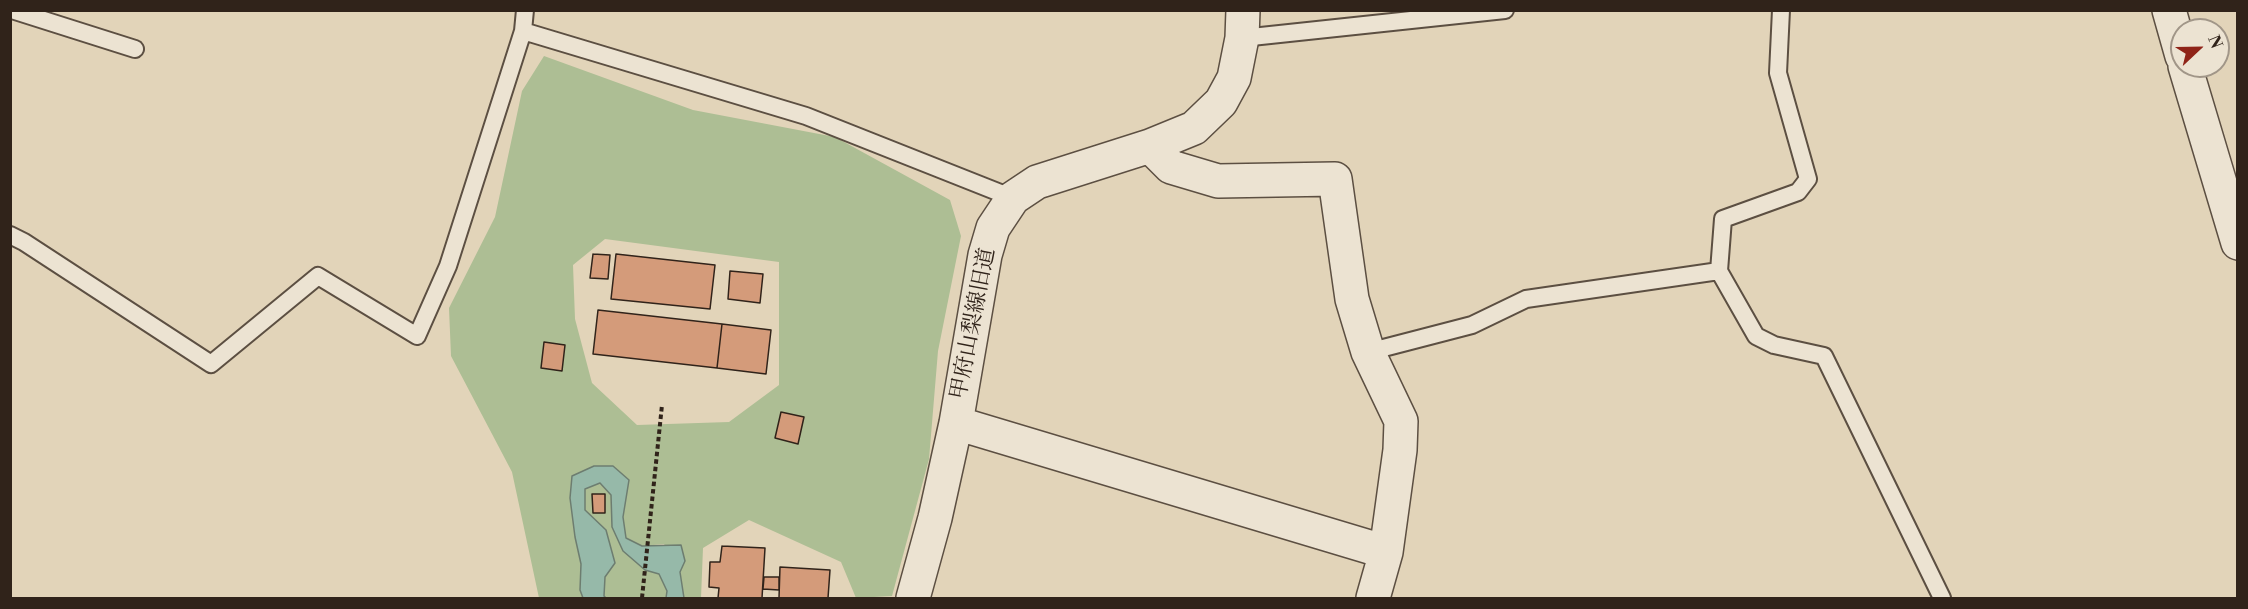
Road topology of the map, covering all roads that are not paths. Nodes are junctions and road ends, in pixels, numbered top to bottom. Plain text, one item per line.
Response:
1 (12, 10) edge
2 (525, 10) edge
3 (1505, 10) edge
4 (1781, 10) edge
5 (1243, 24) edge
6 (524, 31) junction
7 (135, 49) dead end
8 (2189, 78) edge
9 (1150, 147) junction
10 (1013, 198) junction
11 (10, 235) edge
12 (2238, 243) edge
13 (1719, 271) junction
14 (1368, 352) junction
15 (956, 423) junction
16 (1386, 552) junction
17 (913, 598) edge
18 (1373, 598) edge
19 (1942, 598) edge

1 - 7 lane
2 - 6 lane
3 - 5 lane
4 - 13 lane
5 - 9 street, 甲府山梨線旧道
6 - 10 lane
6 - 11 lane
8 - 12 street
9 - 10 street, 甲府山梨線旧道
9 - 14 street
10 - 15 street, 甲府山梨線旧道
13 - 14 lane
13 - 19 lane
14 - 16 street
15 - 16 street
15 - 17 street, 甲府山梨線旧道
16 - 18 street

